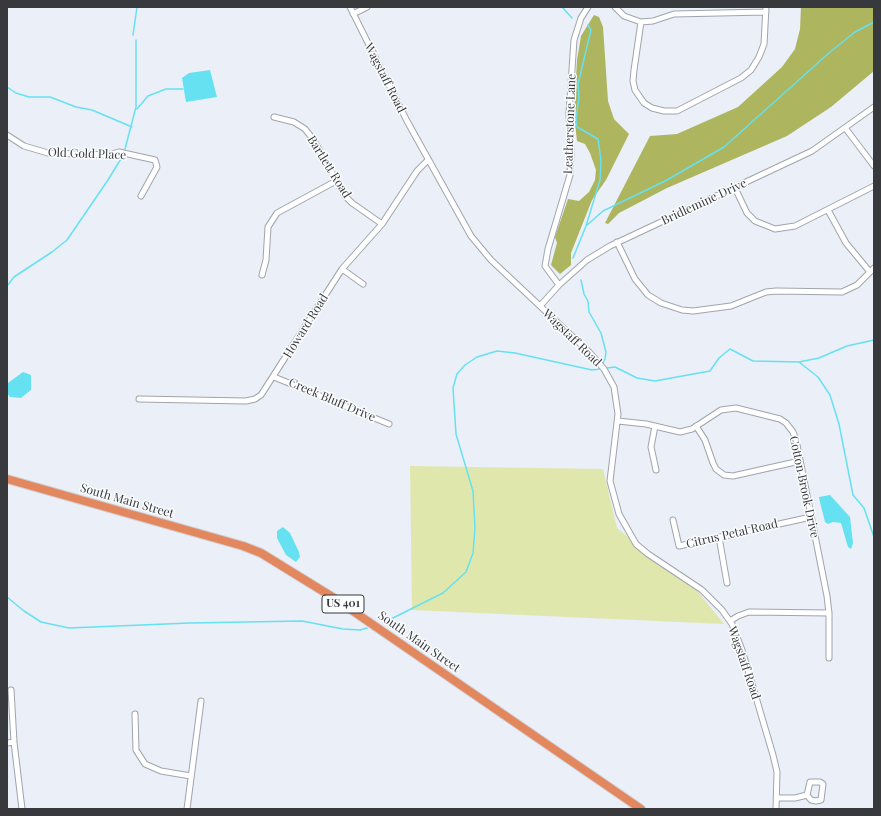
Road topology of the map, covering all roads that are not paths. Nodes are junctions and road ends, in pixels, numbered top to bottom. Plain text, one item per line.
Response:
1 (350, 7) edge
2 (367, 7) edge
3 (588, 7) edge
4 (615, 7) edge
5 (766, 9) edge
6 (353, 14) junction
7 (641, 22) junction
8 (874, 107) edge
9 (274, 117) dead end
10 (846, 129) junction
11 (7, 135) edge
12 (428, 160) junction
13 (874, 166) edge
14 (336, 181) junction
15 (874, 186) edge
16 (735, 188) junction
17 (141, 196) dead end
18 (828, 210) junction
19 (382, 224) junction
20 (617, 242) junction
21 (342, 269) junction
22 (872, 270) edge
23 (262, 275) dead end
24 (363, 284) dead end
25 (559, 285) junction
26 (540, 306) junction
27 (274, 376) junction
28 (139, 398) dead end
29 (618, 421) junction
30 (389, 424) dead end
31 (655, 426) junction
32 (696, 426) junction
33 (800, 461) junction
34 (656, 470) dead end
35 (7, 479) edge
36 (811, 517) junction
37 (673, 520) dead end
38 (719, 537) junction
39 (727, 583) dead end
40 (829, 613) junction
41 (730, 621) junction
42 (829, 658) dead end
43 (10, 690) dead end
44 (201, 701) dead end
45 (136, 714) dead end
46 (7, 742) edge
47 (14, 742) junction
48 (191, 776) junction
49 (806, 795) dead end
50 (777, 798) junction
51 (22, 809) edge
52 (187, 809) edge
53 (641, 809) edge
54 (776, 809) edge

1 - 6 street, Wagstaff Road
2 - 6 street
3 - 25 street, Leatherstone Lane
4 - 7 street
5 - 7 street
5 - 7 street
6 - 12 street, Wagstaff Road
8 - 10 street, Bridlemine Drive
9 - 14 street, Bartlett Road
10 - 13 street
10 - 16 street, Bridlemine Drive
11 - 17 street, Old Gold Place
12 - 19 street, Howard Road
12 - 26 street, Wagstaff Road
14 - 19 street, Bartlett Road
14 - 23 street
15 - 18 street
16 - 18 street
16 - 20 street, Bridlemine Drive
18 - 22 street
19 - 21 street, Howard Road
20 - 22 street
20 - 25 street, Bridlemine Drive
21 - 24 street
21 - 27 street, Howard Road
25 - 26 street, Bridlemine Drive
26 - 29 street, Wagstaff Road
27 - 28 street, Howard Road
27 - 30 street, Creek Bluff Drive
29 - 31 street, Cotton Brook Drive
29 - 41 street, Wagstaff Road
31 - 32 street, Cotton Brook Drive
31 - 34 street
32 - 33 street
32 - 33 street, Cotton Brook Drive
33 - 36 street, Cotton Brook Drive
35 - 53 highway, South Main Street / US 401
36 - 38 street, Citrus Petal Road
36 - 40 street, Cotton Brook Drive
37 - 38 street, Citrus Petal Road
38 - 39 street
40 - 41 street
40 - 42 street, Cotton Brook Drive
41 - 50 street, Wagstaff Road
43 - 47 street
44 - 48 street
45 - 48 street
46 - 47 street
47 - 51 street
48 - 52 street
49 - 50 street
50 - 54 street, Wagstaff Road

